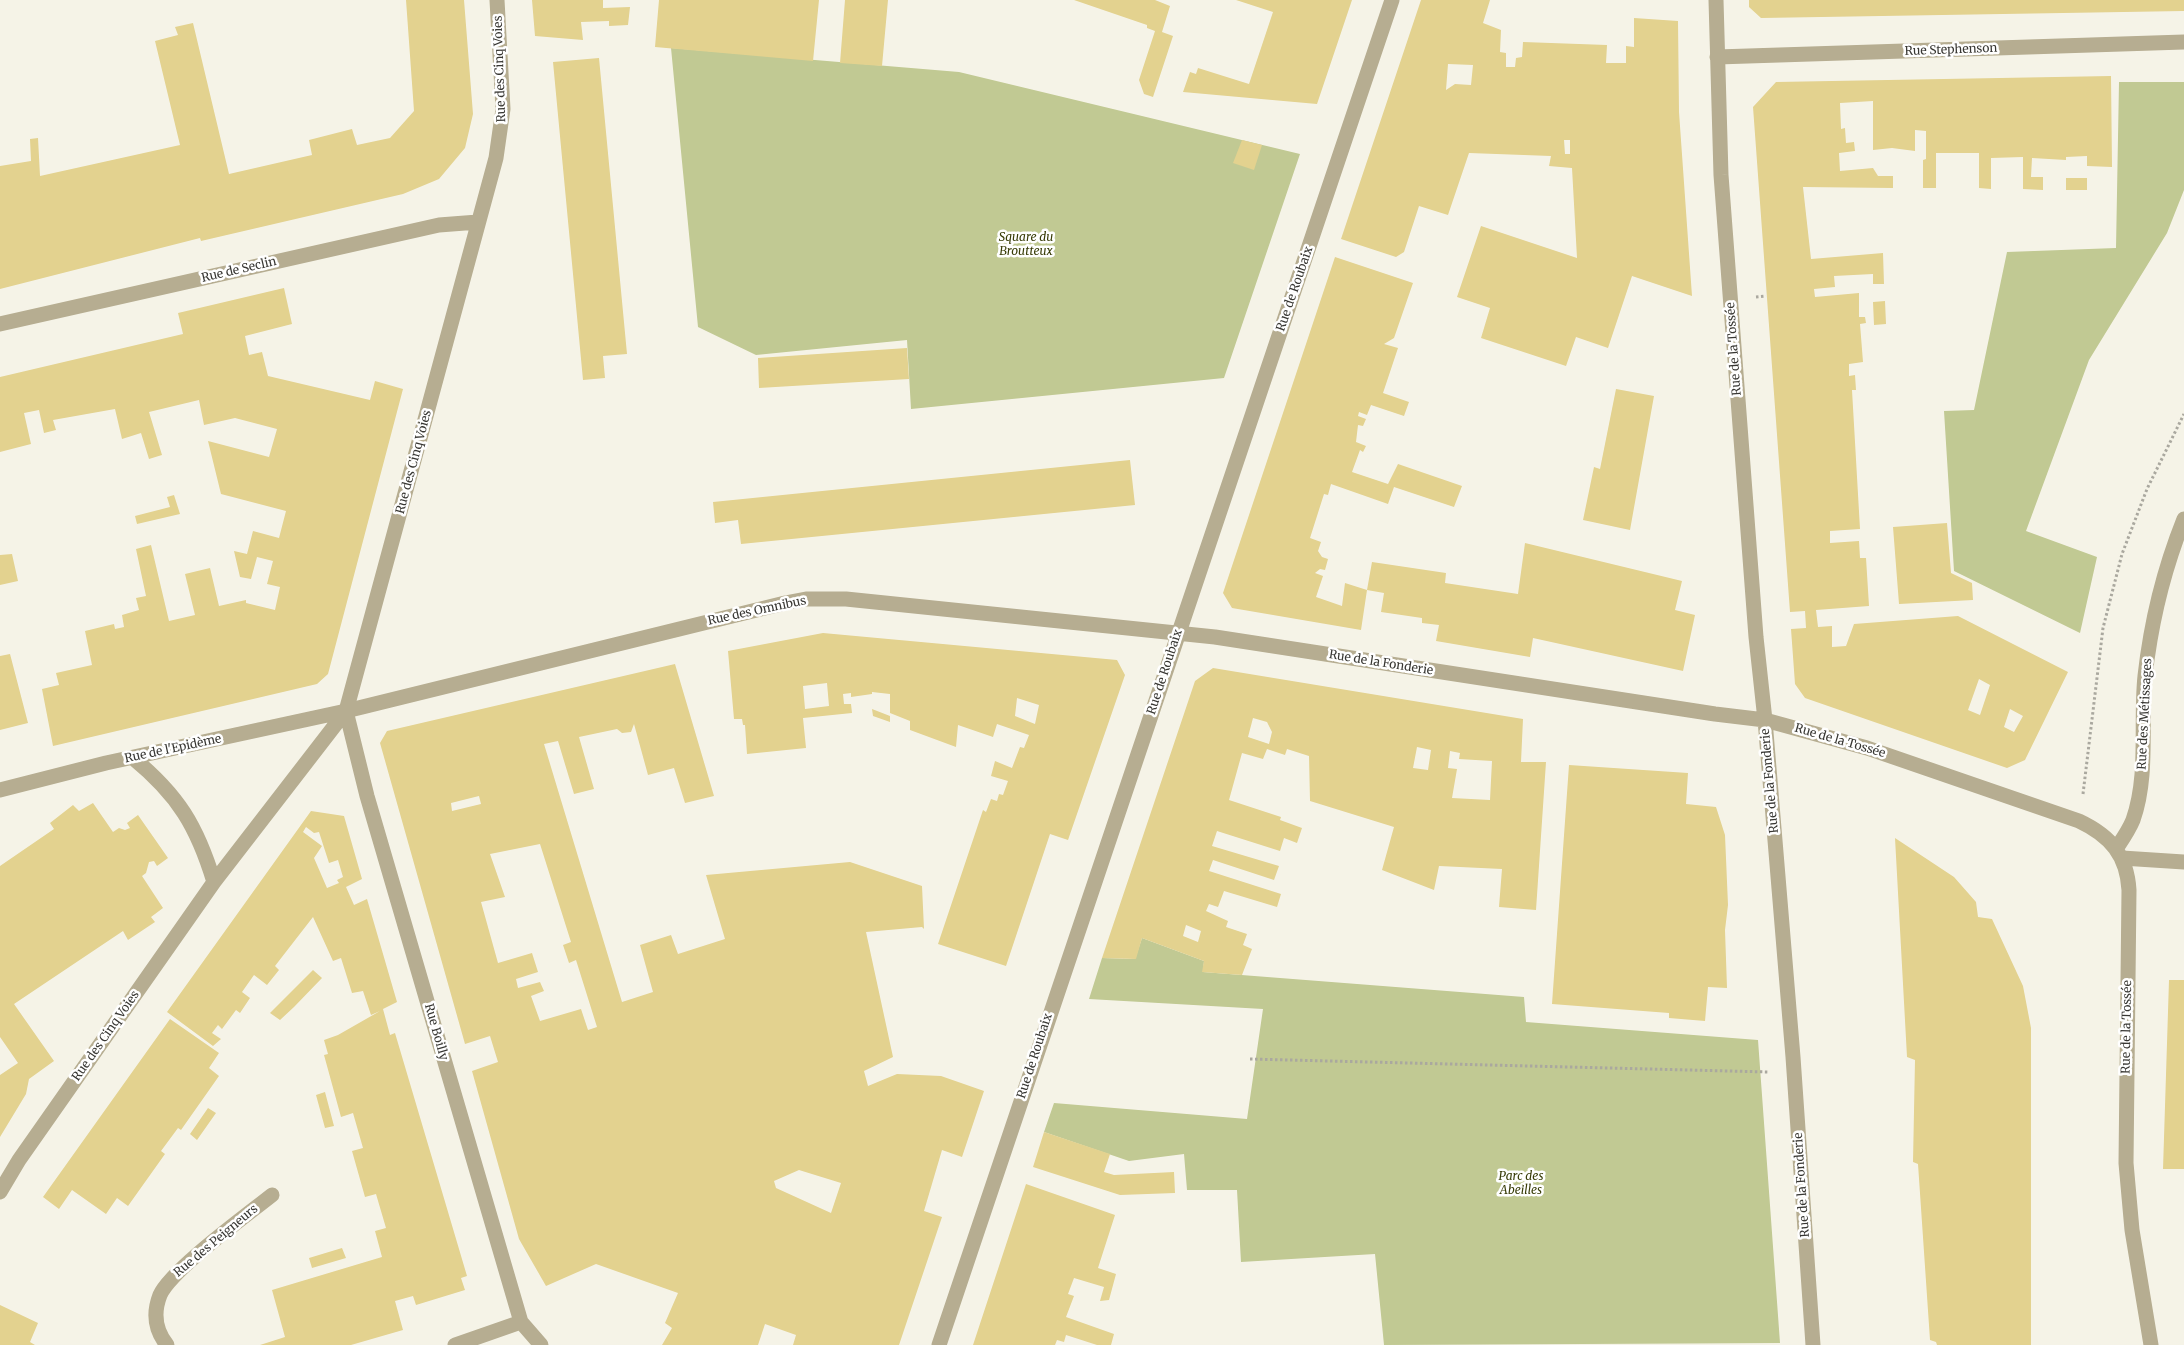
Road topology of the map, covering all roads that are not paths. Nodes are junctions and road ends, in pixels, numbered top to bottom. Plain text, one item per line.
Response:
1 (497, 0) edge
2 (1392, 0) edge
3 (1716, 0) edge
4 (2184, 42) edge
5 (1718, 58) junction
6 (478, 222) junction
7 (0, 324) edge
8 (2184, 519) edge
9 (1178, 632) junction
10 (346, 711) junction
11 (1765, 720) junction
12 (133, 758) junction
13 (0, 790) edge
14 (2119, 854) junction
15 (2184, 862) edge
16 (214, 882) junction
17 (0, 1192) edge
18 (272, 1195) dead end
19 (522, 1322) junction
20 (167, 1345) edge
21 (455, 1345) edge
22 (541, 1345) edge
23 (939, 1345) edge
24 (1813, 1345) edge
25 (2151, 1345) edge

1 - 6 street, Rue des Cinq Voies
2 - 9 street, Rue de Roubaix
3 - 5 street, Rue de la Tossée
4 - 5 street, Rue Stephenson
5 - 11 street, Rue de la Tossée
6 - 7 street, Rue de Seclin
6 - 10 street, Rue des Cinq Voies
8 - 14 street, Rue des Métissages
9 - 10 street, Rue des Omnibus
9 - 11 street, Rue de la Fonderie
9 - 23 street, Rue de Roubaix
10 - 12 street, Rue de l'Epidème
10 - 16 street, Rue des Cinq Voies
10 - 19 street, Rue Boilly
11 - 14 street, Rue de la Tossée
11 - 24 street, Rue de la Fonderie
12 - 13 street, Rue de l'Epidème
12 - 16 street
14 - 15 street
14 - 25 street, Rue de la Tossée
16 - 17 street, Rue des Cinq Voies
18 - 20 street, Rue des Peigneurs
19 - 21 street
19 - 22 street, Rue Boilly

